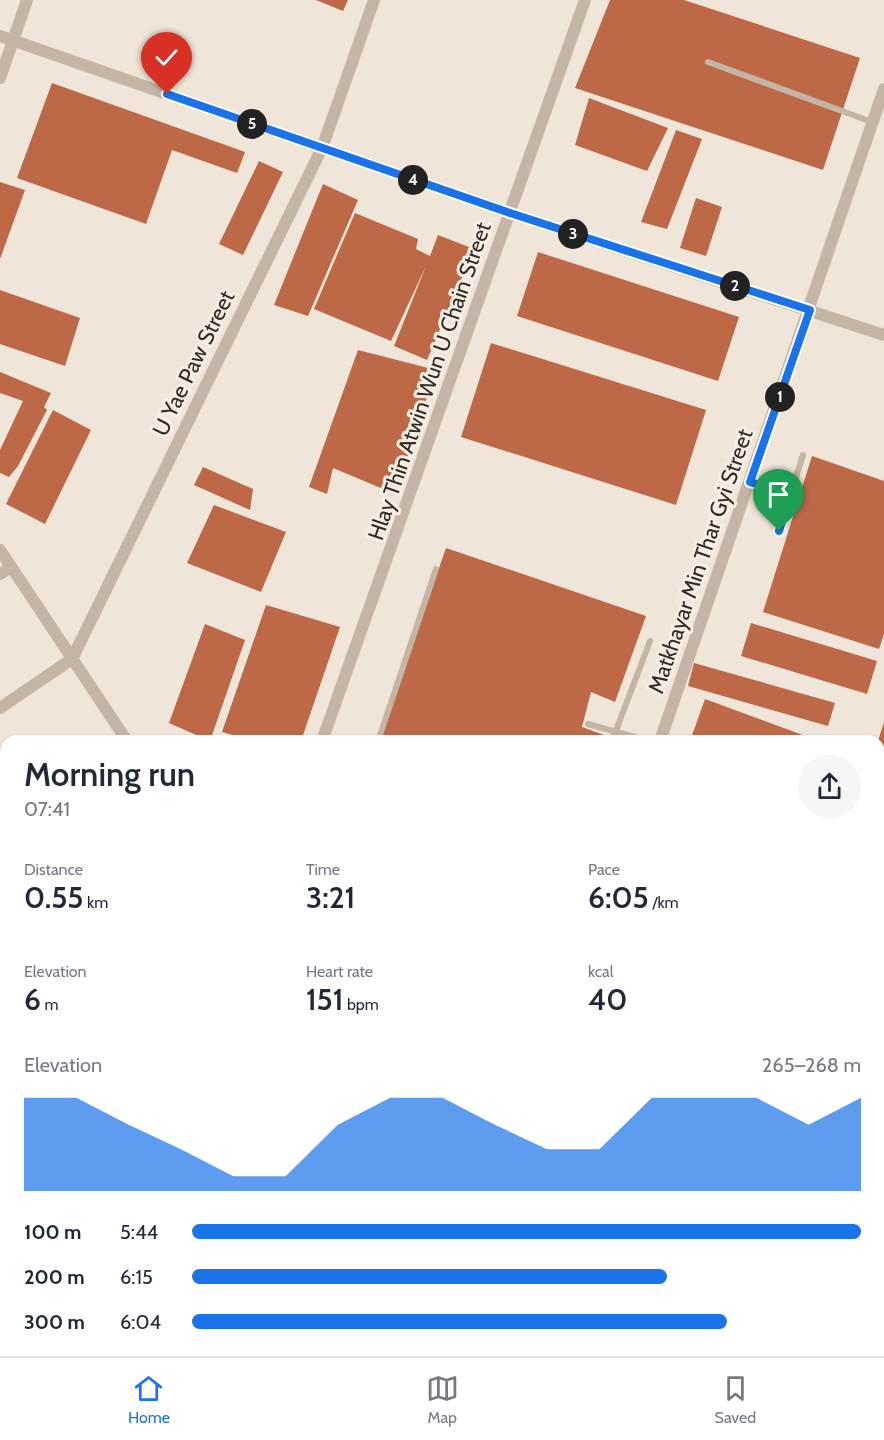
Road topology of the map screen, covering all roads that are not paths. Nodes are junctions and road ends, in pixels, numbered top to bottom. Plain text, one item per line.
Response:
1 (27, 0) edge
2 (374, 0) edge
3 (585, 0) edge
4 (0, 36) edge
5 (13, 40) junction
6 (708, 62) dead end
7 (0, 78) edge
8 (884, 89) edge
9 (873, 122) junction
10 (321, 148) junction
11 (510, 213) junction
12 (810, 310) junction
13 (884, 335) edge
14 (803, 455) dead end
15 (750, 482) junction
16 (790, 495) junction
17 (779, 531) dead end
18 (0, 550) edge
19 (11, 567) junction
20 (436, 569) dead end
21 (0, 574) edge
22 (650, 641) dead end
23 (72, 659) junction
24 (0, 708) edge
25 (588, 724) dead end
26 (615, 731) junction
27 (123, 735) edge
28 (324, 735) edge
29 (380, 735) edge
30 (614, 735) edge
31 (629, 735) edge
32 (662, 735) edge

1 - 5 street
2 - 10 street, U Yae Paw Street
3 - 11 street, Hlay Thin Atwin Wun U Chain Street
4 - 5 street
5 - 7 street
5 - 10 street
6 - 9 lane
8 - 9 street, Matkhayar Min Thar Gyi Street
9 - 12 street, Matkhayar Min Thar Gyi Street
10 - 11 street
10 - 23 street, U Yae Paw Street
11 - 12 street
11 - 28 street, Hlay Thin Atwin Wun U Chain Street
12 - 13 street
12 - 15 street, Matkhayar Min Thar Gyi Street
14 - 16 lane
15 - 16 lane
15 - 32 street, Matkhayar Min Thar Gyi Street
16 - 17 lane
18 - 19 street
19 - 21 street
19 - 23 street
20 - 29 lane
22 - 26 lane
23 - 24 street, U Yae Paw Street
23 - 27 street
25 - 26 lane
26 - 30 lane
26 - 31 lane

